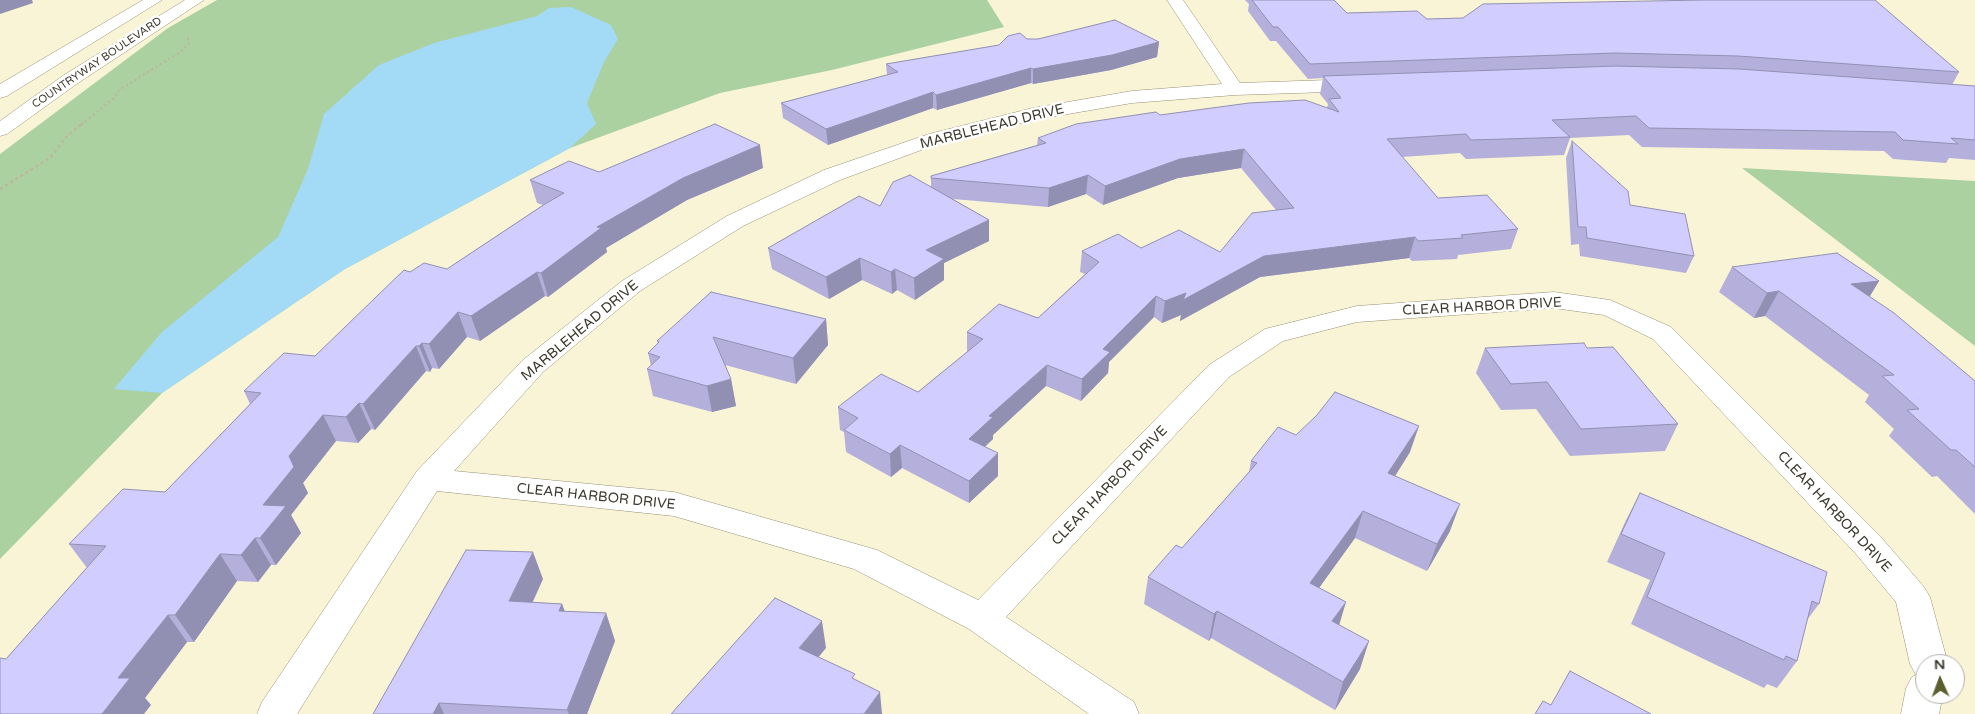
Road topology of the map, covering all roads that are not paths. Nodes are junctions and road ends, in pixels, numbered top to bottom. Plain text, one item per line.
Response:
1 (154, 0) edge
2 (196, 0) edge
3 (1175, 0) edge
4 (1383, 84) edge
5 (1235, 88) junction
6 (0, 92) edge
7 (0, 130) edge
8 (428, 479) junction
9 (982, 619) junction
10 (1926, 654) edge
11 (276, 714) edge
12 (1120, 714) edge

1 - 6 street, COUNTRYWAY BOULEVARD
2 - 7 street, COUNTRYWAY BOULEVARD
3 - 5 street
4 - 5 street, MARBLEHEAD DRIVE
5 - 8 street, MARBLEHEAD DRIVE
8 - 9 street, CLEAR HARBOR DRIVE
8 - 11 street, MARBLEHEAD DRIVE
9 - 10 street, CLEAR HARBOR DRIVE
9 - 12 street, CLEAR HARBOR DRIVE

